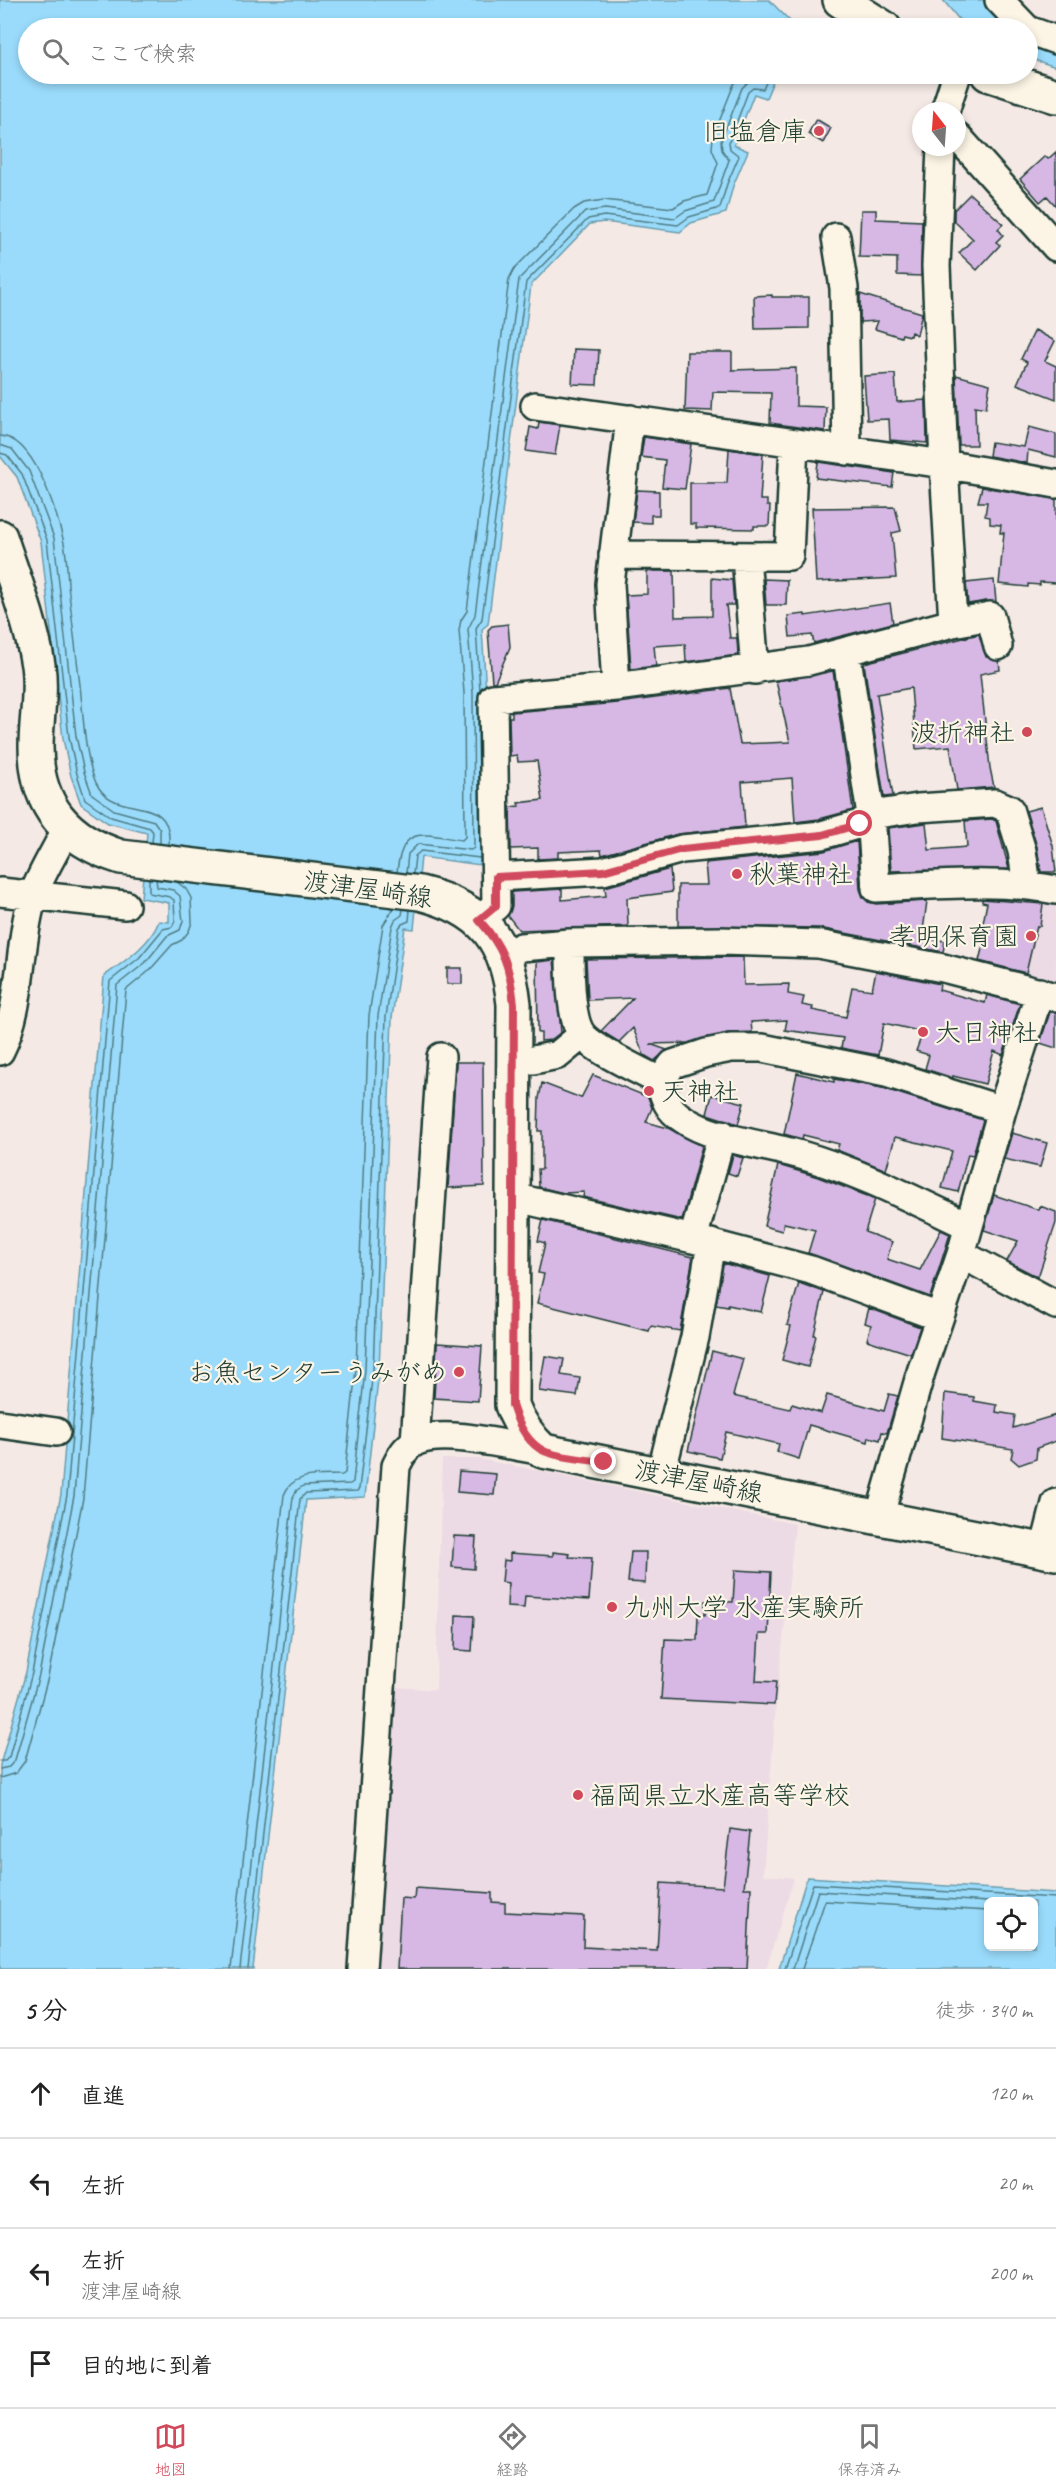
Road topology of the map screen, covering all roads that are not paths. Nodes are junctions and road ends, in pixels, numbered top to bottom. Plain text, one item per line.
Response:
1 (840, 0) edge
2 (999, 0) edge
3 (868, 18) edge
4 (1016, 18) edge
5 (1038, 33) edge
6 (1056, 40) edge
7 (954, 84) edge
8 (1019, 84) edge
9 (1056, 96) edge
10 (948, 102) edge
11 (966, 146) edge
12 (941, 156) edge
13 (836, 237) dead end
14 (1056, 247) edge
15 (535, 406) dead end
16 (630, 420) junction
17 (794, 443) junction
18 (847, 451) junction
19 (944, 464) junction
20 (1056, 483) edge
21 (2, 549) edge
22 (613, 555) junction
23 (746, 556) junction
24 (953, 623) junction
25 (998, 646) dead end
26 (846, 651) junction
27 (755, 670) junction
28 (616, 687) junction
29 (871, 815) junction
30 (66, 829) junction
31 (496, 877) junction
32 (1027, 885) junction
33 (1056, 890) edge
34 (0, 892) edge
35 (34, 896) junction
36 (125, 905) dead end
37 (479, 920) junction
38 (570, 943) junction
39 (504, 955) junction
40 (1048, 995) edge
41 (582, 1035) junction
42 (0, 1051) edge
43 (441, 1057) dead end
44 (514, 1061) junction
45 (660, 1082) junction
46 (1002, 1110) junction
47 (722, 1134) junction
48 (513, 1197) junction
49 (969, 1226) junction
50 (702, 1241) junction
51 (961, 1254) junction
52 (1056, 1305) edge
53 (939, 1317) junction
54 (0, 1424) edge
55 (56, 1432) dead end
56 (415, 1442) junction
57 (543, 1451) junction
58 (661, 1474) junction
59 (1056, 1503) edge
60 (879, 1518) junction
61 (1050, 1552) edge
62 (362, 1969) edge

1 - 3 main road
2 - 4 street
5 - 6 street
7 - 10 street
8 - 9 main road
11 - 14 street
12 - 19 street
13 - 18 street
15 - 16 street
16 - 17 street
16 - 22 street
17 - 18 street
17 - 23 street
18 - 19 street
19 - 20 street
19 - 24 street
21 - 30 main road, 渡津屋崎線
22 - 23 street
22 - 28 street
23 - 27 street
24 - 25 street
24 - 26 street
26 - 27 street
26 - 29 street
27 - 28 street
28 - 31 street
29 - 31 street
29 - 32 street
29 - 32 street
30 - 35 street
30 - 37 main road, 渡津屋崎線
31 - 37 street
32 - 33 street
34 - 35 street
35 - 36 street
35 - 42 street
37 - 39 main road, 渡津屋崎線
38 - 39 street
38 - 40 street
38 - 41 street
39 - 44 main road, 渡津屋崎線
40 - 46 street
41 - 44 street
41 - 45 street
43 - 56 street
44 - 48 main road, 渡津屋崎線
45 - 46 street
45 - 47 street
46 - 49 street
47 - 49 street
47 - 50 street
48 - 50 street
48 - 57 main road, 渡津屋崎線
49 - 51 street
50 - 53 street
50 - 58 street
51 - 52 street
51 - 53 street
53 - 60 street
54 - 55 street
56 - 57 street
56 - 62 street
57 - 58 main road, 渡津屋崎線
58 - 60 main road, 渡津屋崎線
59 - 61 street
60 - 61 main road, 渡津屋崎線

